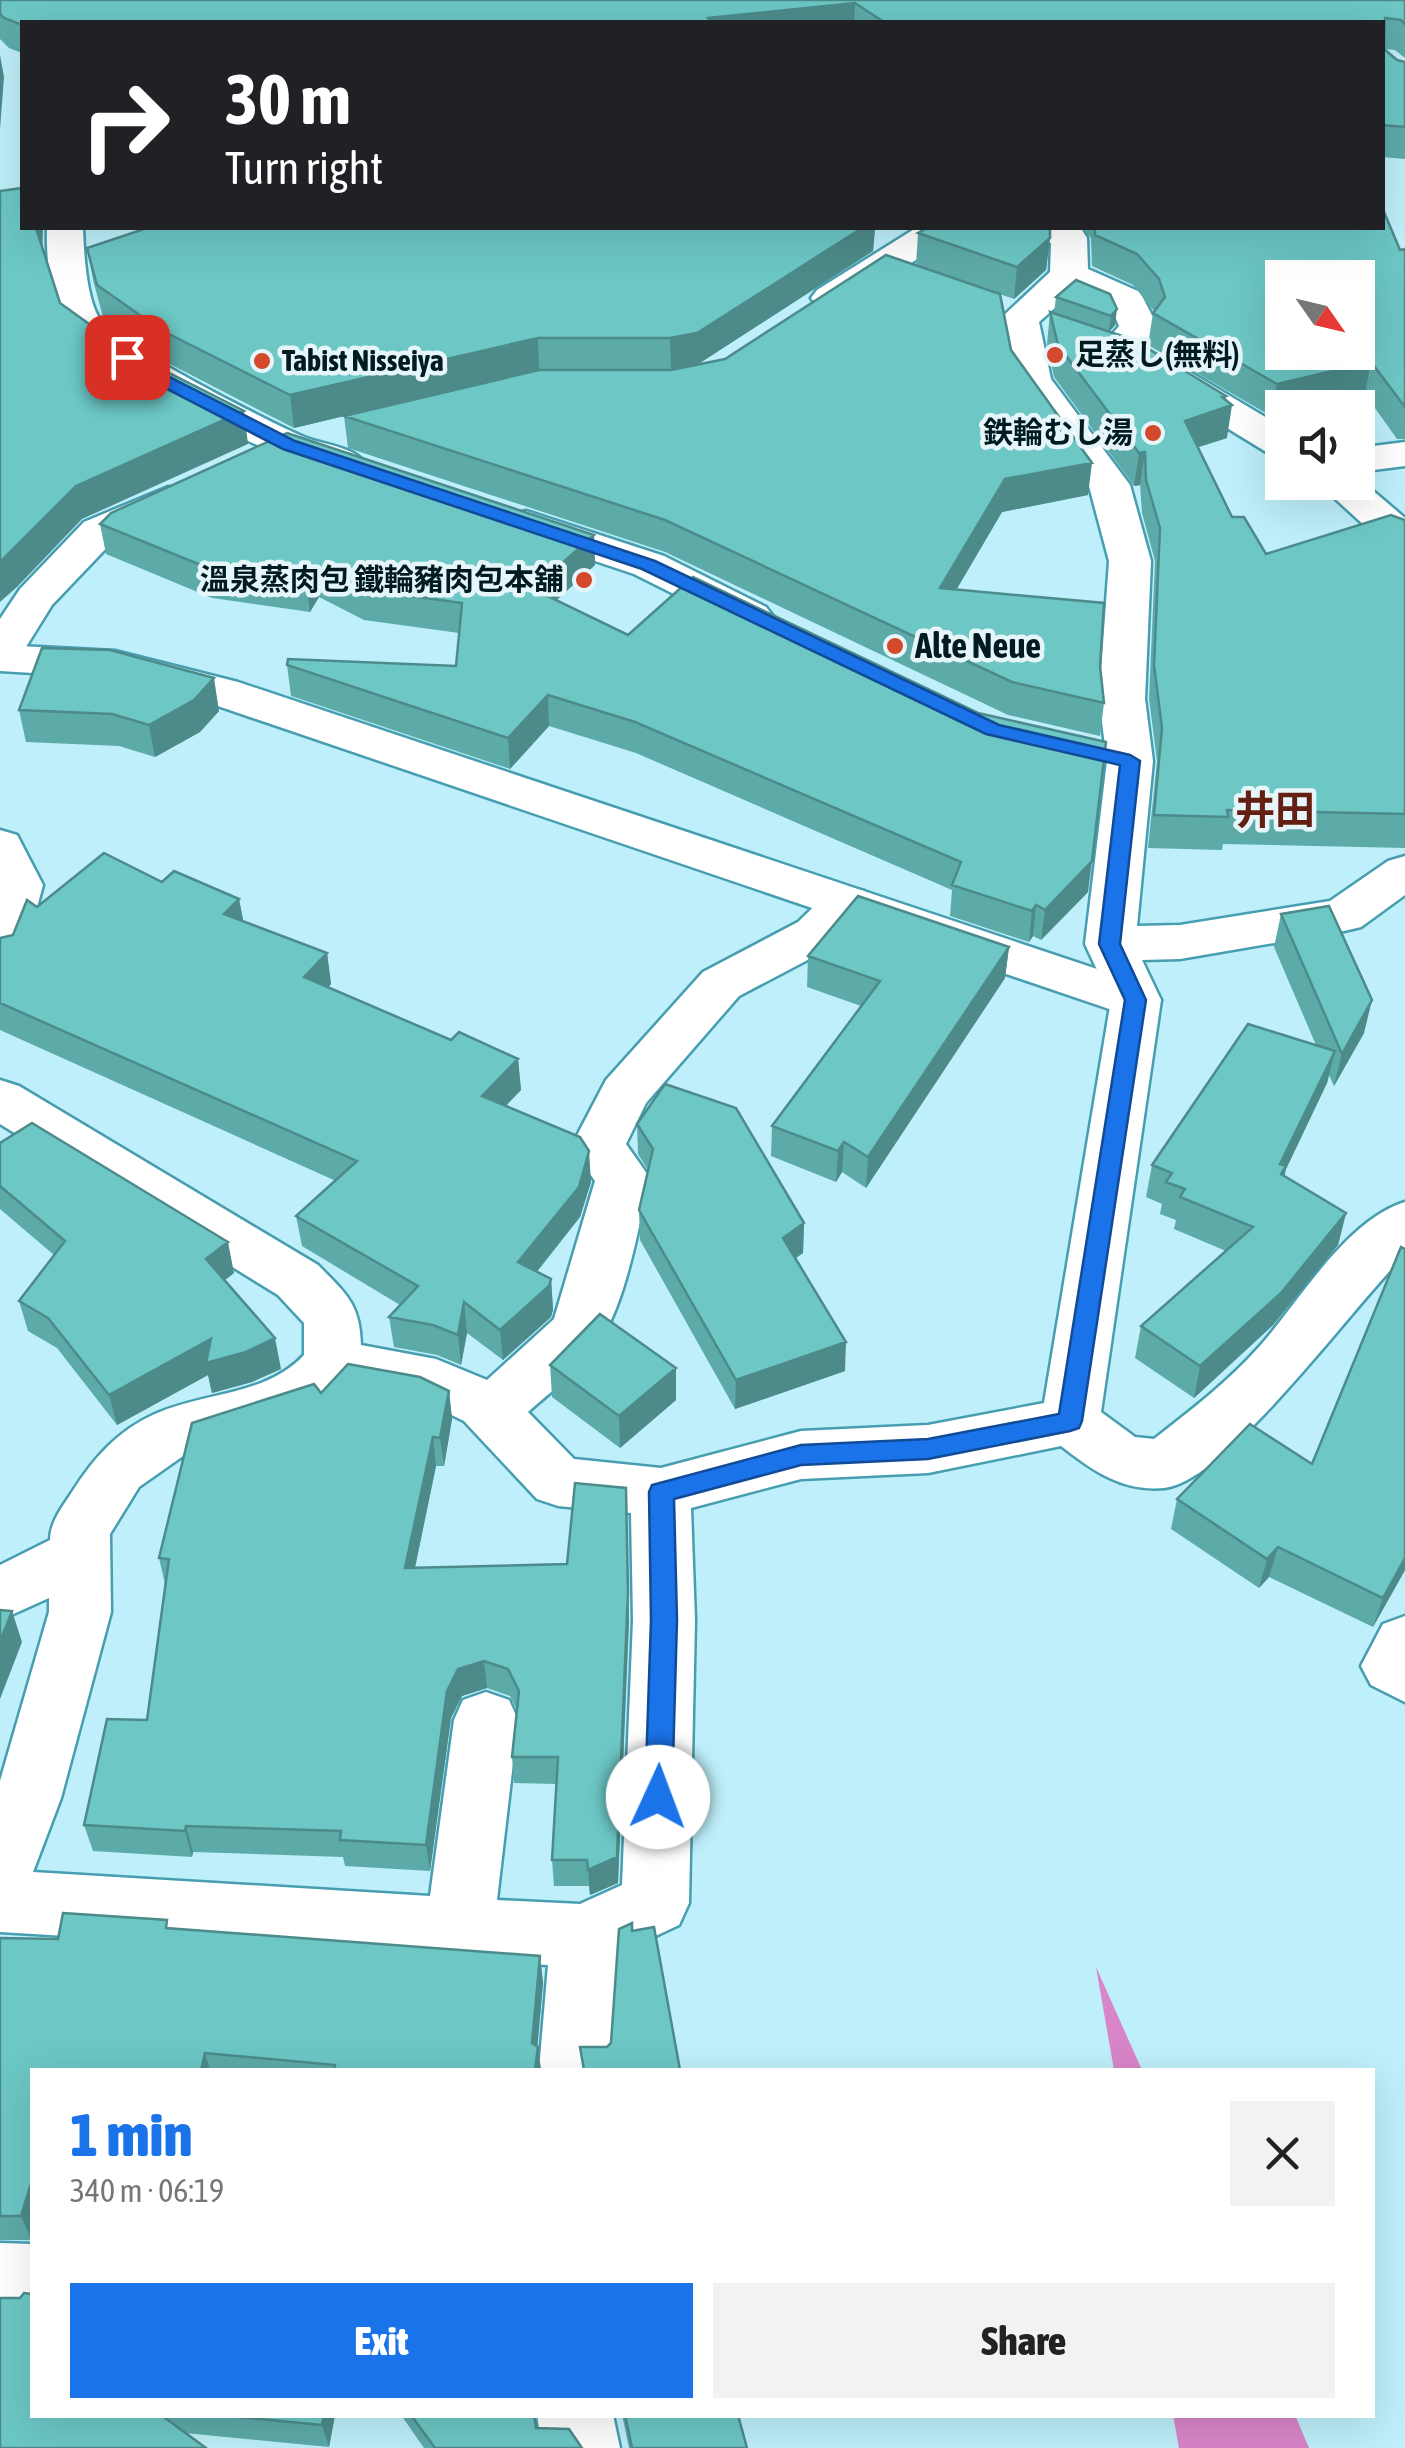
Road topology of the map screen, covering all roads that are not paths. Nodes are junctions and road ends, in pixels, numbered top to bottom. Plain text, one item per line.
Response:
1 (65, 230) edge
2 (1051, 230) edge
3 (899, 244) edge
4 (1070, 274) junction
5 (930, 286) edge
6 (799, 320) edge
7 (1051, 329) junction
8 (366, 427) edge
9 (1265, 434) edge
10 (271, 453) junction
11 (1405, 454) edge
12 (1375, 458) edge
13 (383, 476) edge
14 (201, 485) edge
15 (1358, 500) edge
16 (497, 514) edge
17 (1405, 540) edge
18 (792, 637) edge
19 (0, 656) edge
20 (0, 846) edge
21 (1405, 872) edge
22 (846, 903) junction
23 (1110, 944) junction
24 (0, 952) edge
25 (1136, 1000) junction
26 (0, 1098) edge
27 (1405, 1222) edge
28 (333, 1362) junction
29 (485, 1405) junction
30 (1070, 1421) junction
31 (661, 1492) junction
32 (80, 1554) junction
33 (0, 1594) edge
34 (1405, 1643) edge
35 (1405, 1675) edge
36 (486, 1720) dead end
37 (0, 1871) edge
38 (0, 1901) edge
39 (460, 1929) junction
40 (584, 1936) junction
41 (574, 2068) edge
42 (0, 2280) edge
43 (30, 2281) edge
44 (576, 2418) edge
45 (581, 2448) edge

1 - 10 street
2 - 4 street
3 - 5 street
3 - 6 street
4 - 7 street
4 - 7 street
7 - 9 street
7 - 23 street
8 - 10 street
10 - 13 street
11 - 12 street
14 - 19 street
15 - 17 street
16 - 18 street
19 - 22 street
20 - 24 street
21 - 23 street
22 - 25 street
22 - 29 street
23 - 25 street
25 - 30 street
26 - 28 street
27 - 30 street
28 - 29 street
28 - 32 street
29 - 31 street
30 - 31 street
31 - 40 street
32 - 33 street
32 - 37 street
34 - 35 street
36 - 39 street
38 - 39 street
39 - 40 street
40 - 41 street
42 - 43 street
44 - 45 street

